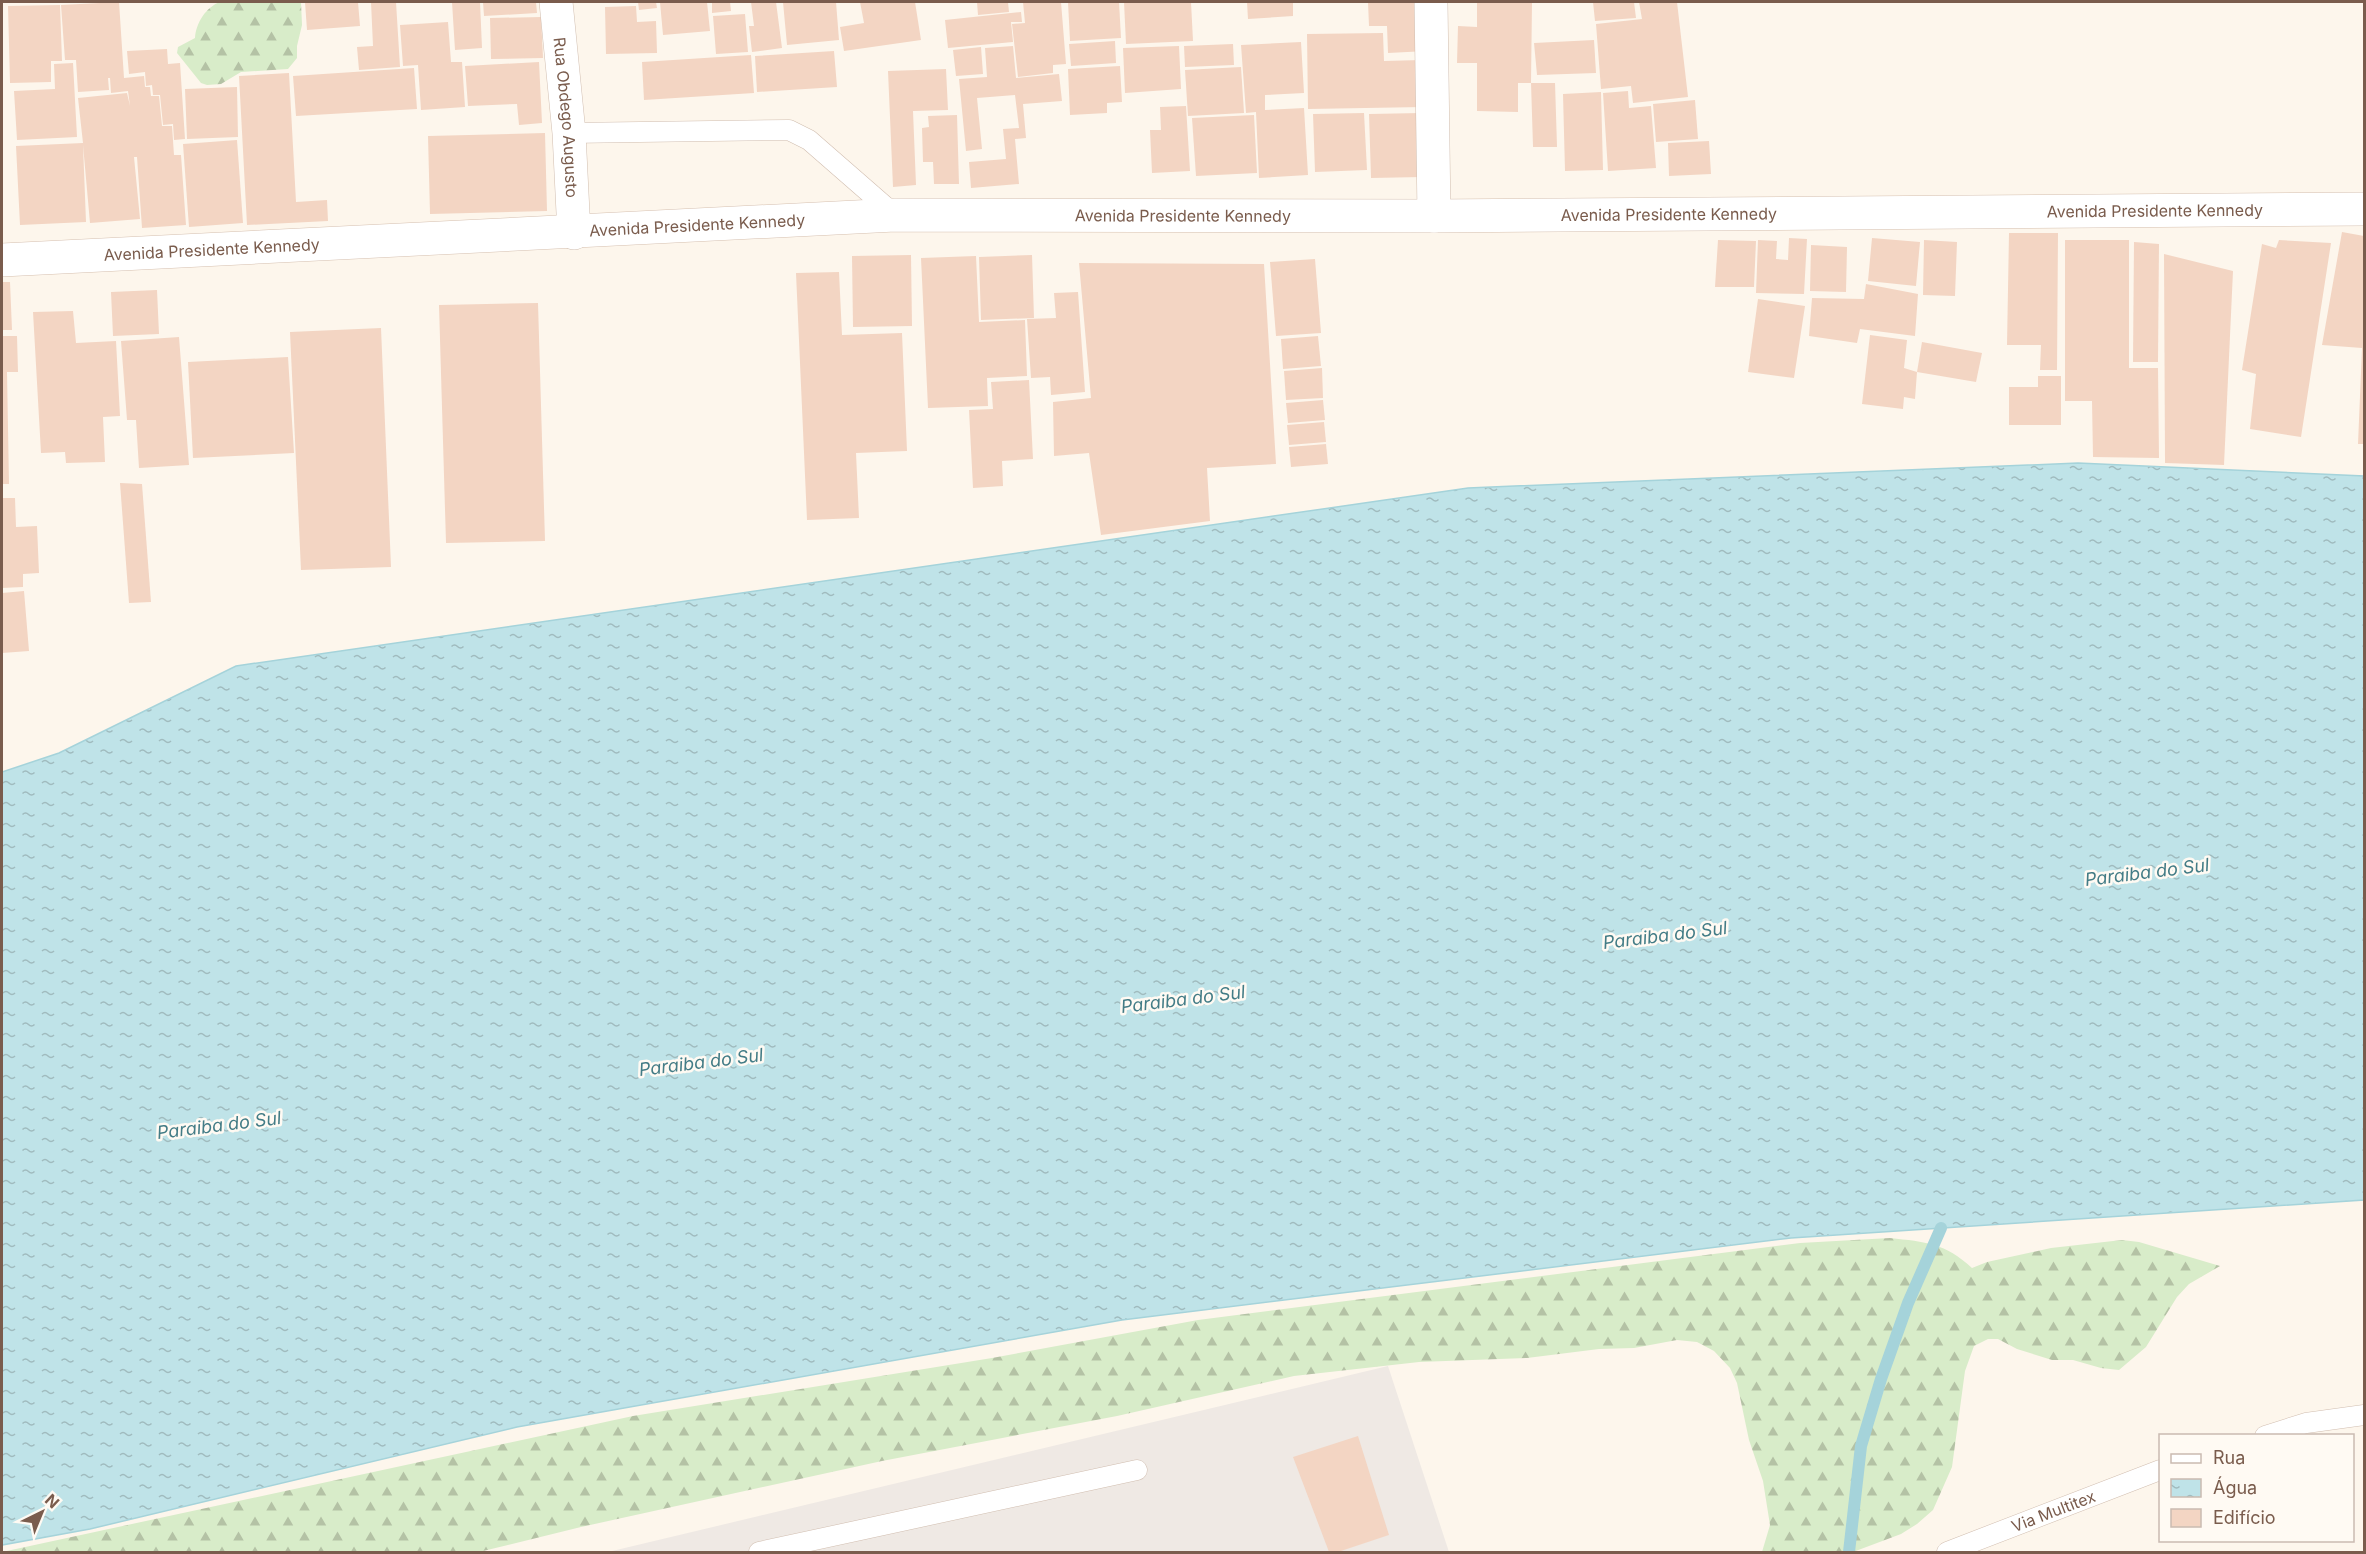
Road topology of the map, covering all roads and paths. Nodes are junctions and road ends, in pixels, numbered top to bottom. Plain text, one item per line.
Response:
1 (556, 2) edge
2 (1431, 2) edge
3 (569, 134) junction
4 (2364, 209) edge
5 (895, 215) junction
6 (1434, 216) junction
7 (559, 233) junction
8 (2, 260) edge
9 (2364, 1415) edge
10 (2271, 1434) edge
11 (1137, 1470) dead end
12 (2159, 1470) edge
13 (759, 1552) edge
14 (1947, 1552) edge

1 - 3 main road, Rua Obdego Augusto
2 - 6 main road
3 - 5 lane
3 - 7 main road, Rua Obdego Augusto
4 - 6 main road, Avenida Presidente Kennedy
5 - 6 main road, Avenida Presidente Kennedy
5 - 7 main road, Avenida Presidente Kennedy
7 - 8 main road, Avenida Presidente Kennedy
9 - 10 lane
11 - 13 lane
12 - 14 lane, Via Multitex

